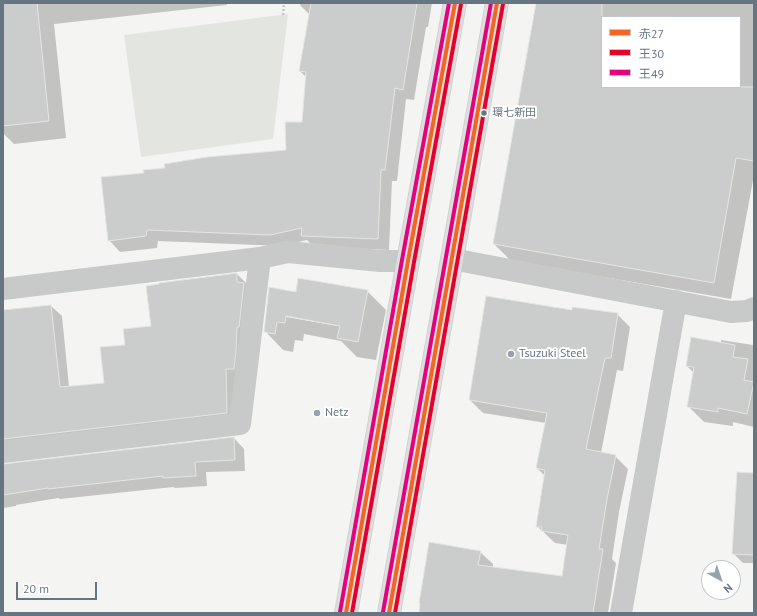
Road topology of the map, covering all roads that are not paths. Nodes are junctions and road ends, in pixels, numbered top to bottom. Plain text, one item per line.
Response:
1 (455, 3) edge
2 (497, 3) edge
3 (260, 258) junction
4 (452, 259) junction
5 (408, 261) junction
6 (3, 288) edge
7 (676, 301) junction
8 (754, 308) edge
9 (3, 452) edge
10 (346, 613) edge
11 (389, 613) edge
12 (621, 613) edge

1 - 5 main road
2 - 4 main road
3 - 5 street
3 - 6 street
3 - 9 street
4 - 7 street
4 - 11 main road
5 - 10 main road
7 - 8 street
7 - 12 street

